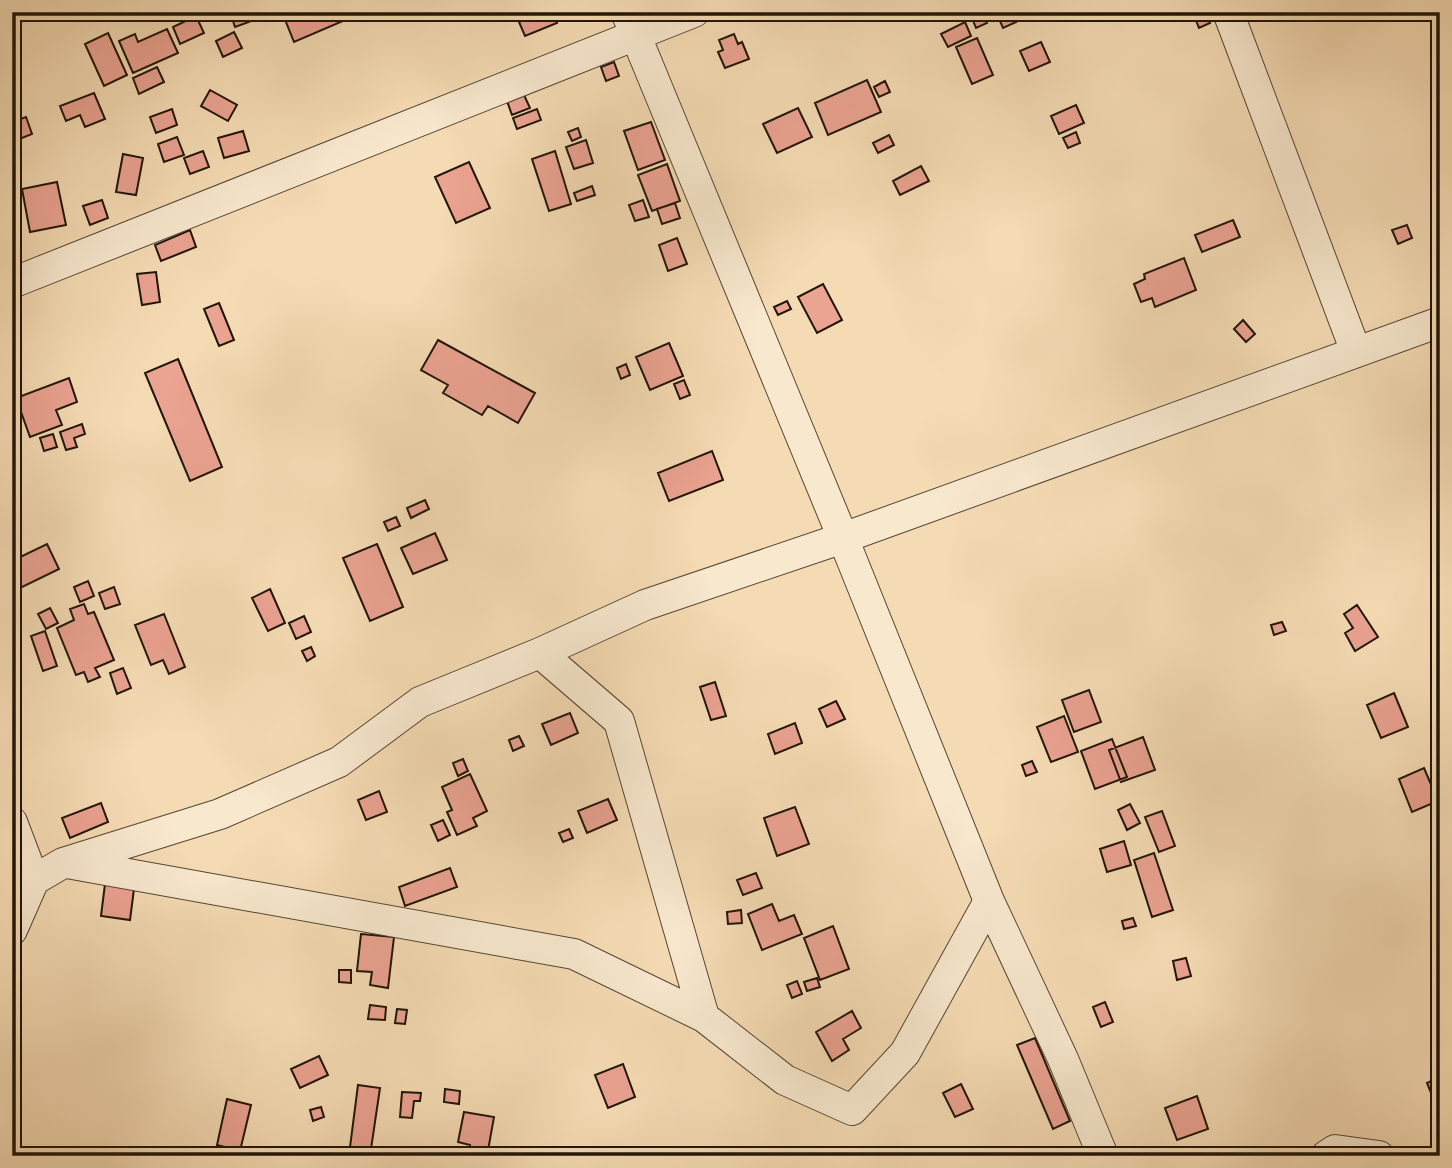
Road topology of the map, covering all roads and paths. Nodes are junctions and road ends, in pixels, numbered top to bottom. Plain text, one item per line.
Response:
1 (695, 12) edge
2 (1228, 12) edge
3 (631, 24) edge
4 (12, 283) edge
5 (1440, 322) edge
6 (1356, 352) junction
7 (843, 538) junction
8 (540, 653) junction
9 (12, 822) edge
10 (63, 863) junction
11 (23, 880) edge
12 (989, 901) junction
13 (12, 930) edge
14 (704, 1017) junction
15 (1102, 1156) edge
16 (1326, 1156) edge
17 (1379, 1156) edge

1 - 3 street
2 - 6 street
3 - 4 street
3 - 7 street
5 - 6 street
6 - 7 street
7 - 8 street
7 - 12 street
8 - 10 street
8 - 14 street
9 - 11 street
10 - 11 street
10 - 14 street
11 - 13 street
12 - 14 street
12 - 15 street
16 - 17 street

